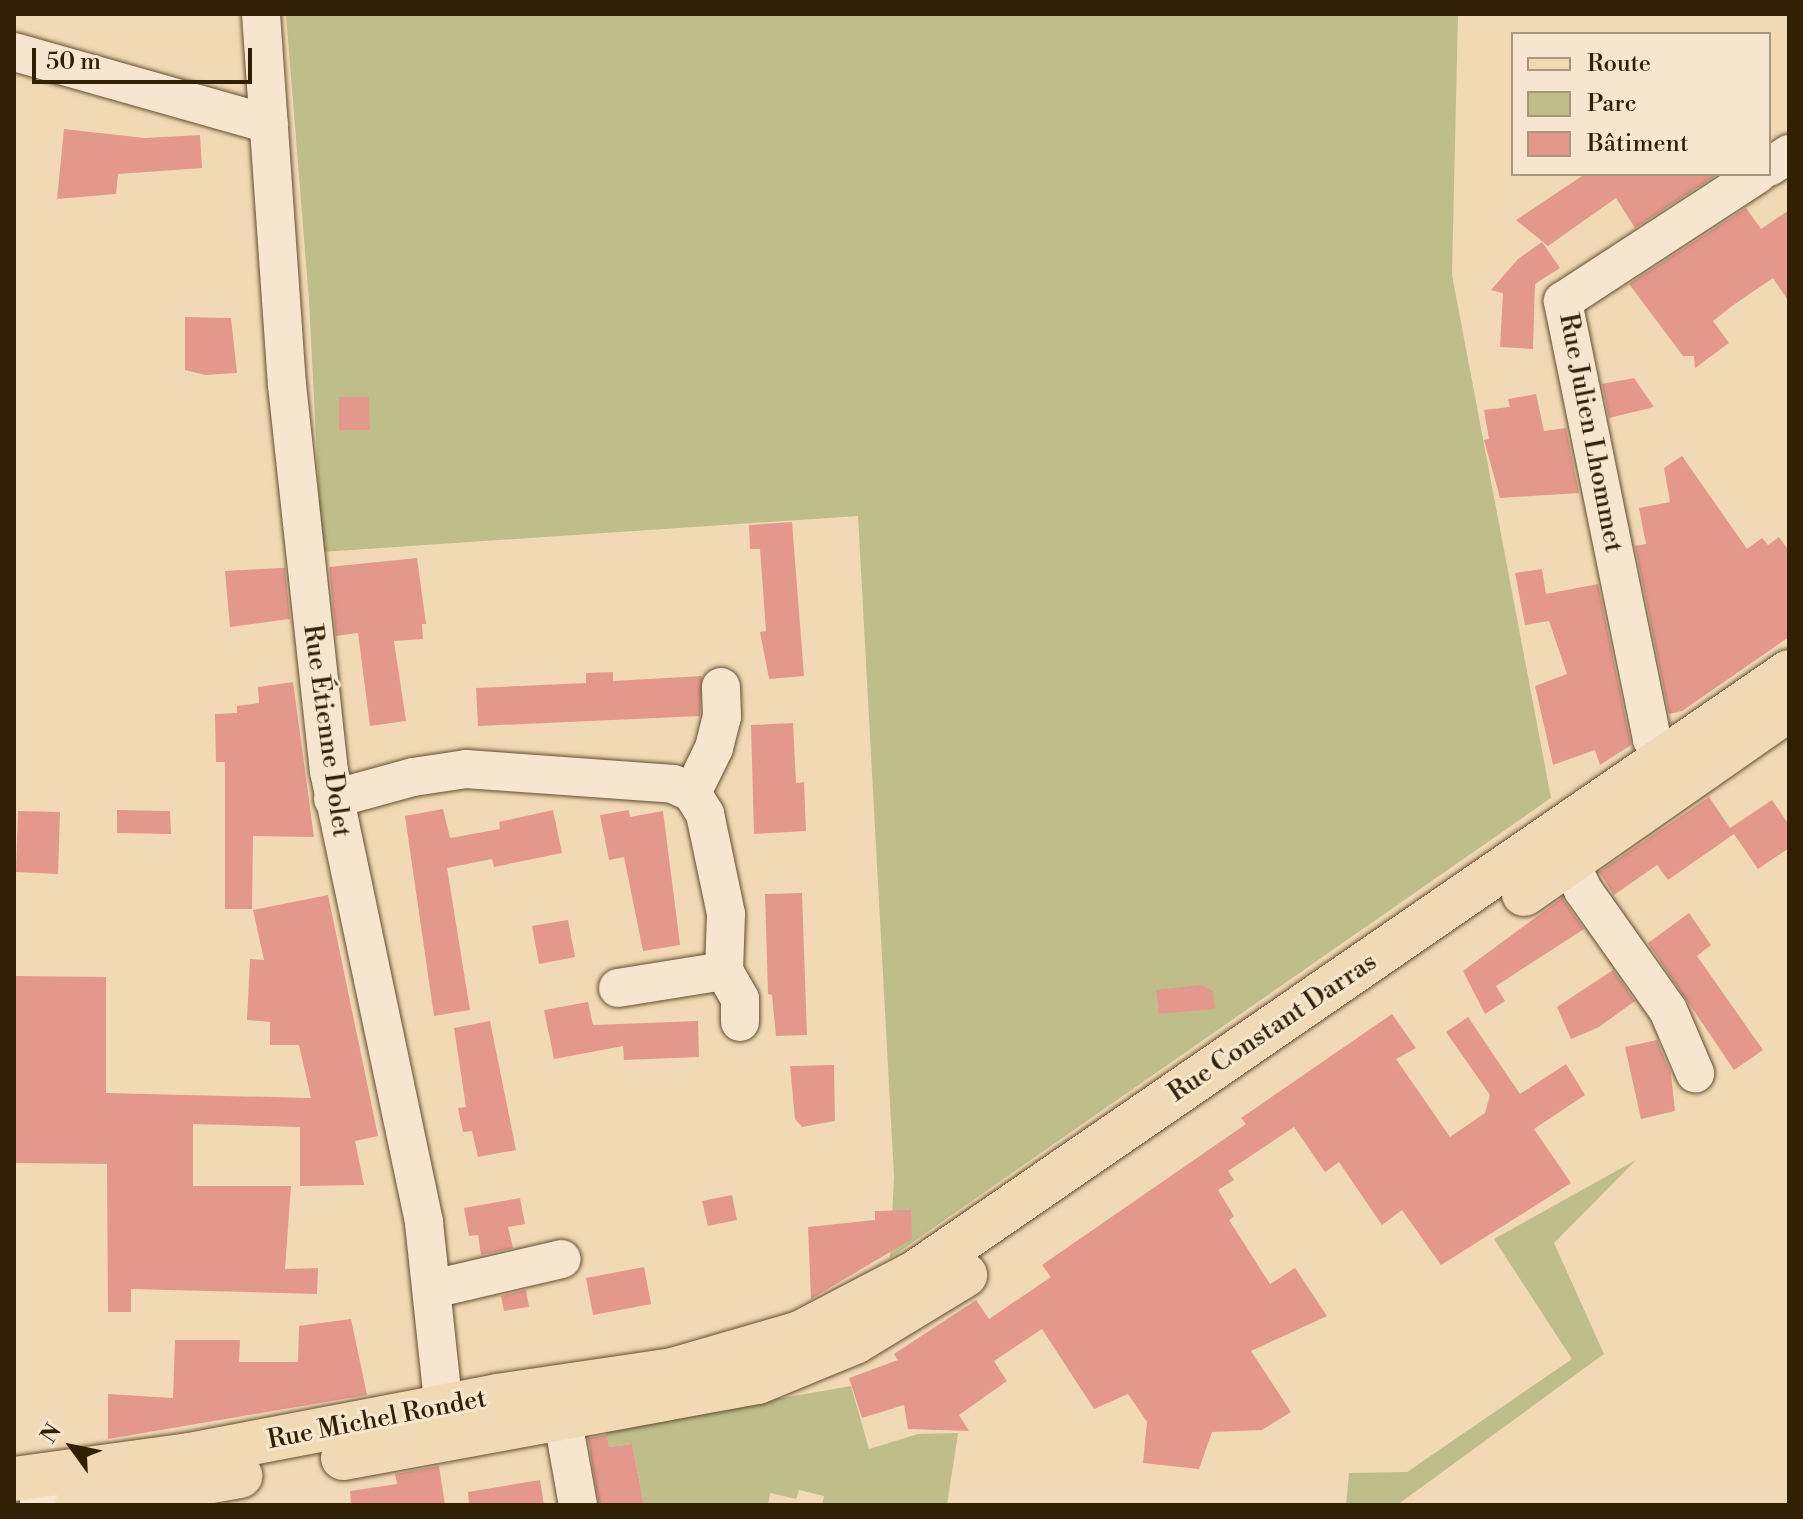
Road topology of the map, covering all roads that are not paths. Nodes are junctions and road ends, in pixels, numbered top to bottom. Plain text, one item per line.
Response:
1 (261, 14) edge
2 (14, 52) edge
3 (269, 124) junction
4 (1789, 154) edge
5 (1771, 166) edge
6 (1755, 176) edge
7 (1789, 672) edge
8 (721, 687) dead end
9 (1789, 709) edge
10 (1675, 770) junction
11 (692, 793) junction
12 (1613, 793) junction
13 (333, 799) junction
14 (1570, 862) junction
15 (724, 971) junction
16 (618, 988) dead end
17 (740, 1022) dead end
18 (1695, 1073) dead end
19 (562, 1259) dead end
20 (433, 1289) junction
21 (749, 1368) junction
22 (563, 1421) junction
23 (445, 1425) junction
24 (30, 1487) edge
25 (77, 1505) edge
26 (578, 1505) edge

1 - 3 street, Rue Étienne Dolet
2 - 3 street
3 - 13 street, Rue Étienne Dolet
4 - 5 street
6 - 10 street, Rue Julien Lhommet
7 - 10 main road, Rue Constant Darras
8 - 11 street
9 - 10 main road, Rue Constant Darras
10 - 12 main road, Rue Constant Darras
10 - 14 main road, Rue Constant Darras
11 - 13 street
11 - 15 street
12 - 21 main road, Rue Constant Darras
12 - 23 street
13 - 20 street, Rue Étienne Dolet
14 - 18 street
14 - 21 main road, Rue Constant Darras
15 - 16 street
15 - 17 street
19 - 20 street
20 - 23 street, Rue Étienne Dolet
21 - 22 main road, Rue Michel Rondet
21 - 23 main road, Rue Michel Rondet
22 - 23 main road, Rue Michel Rondet
22 - 26 street
23 - 24 main road, Rue Michel Rondet
23 - 25 main road, Rue Michel Rondet

